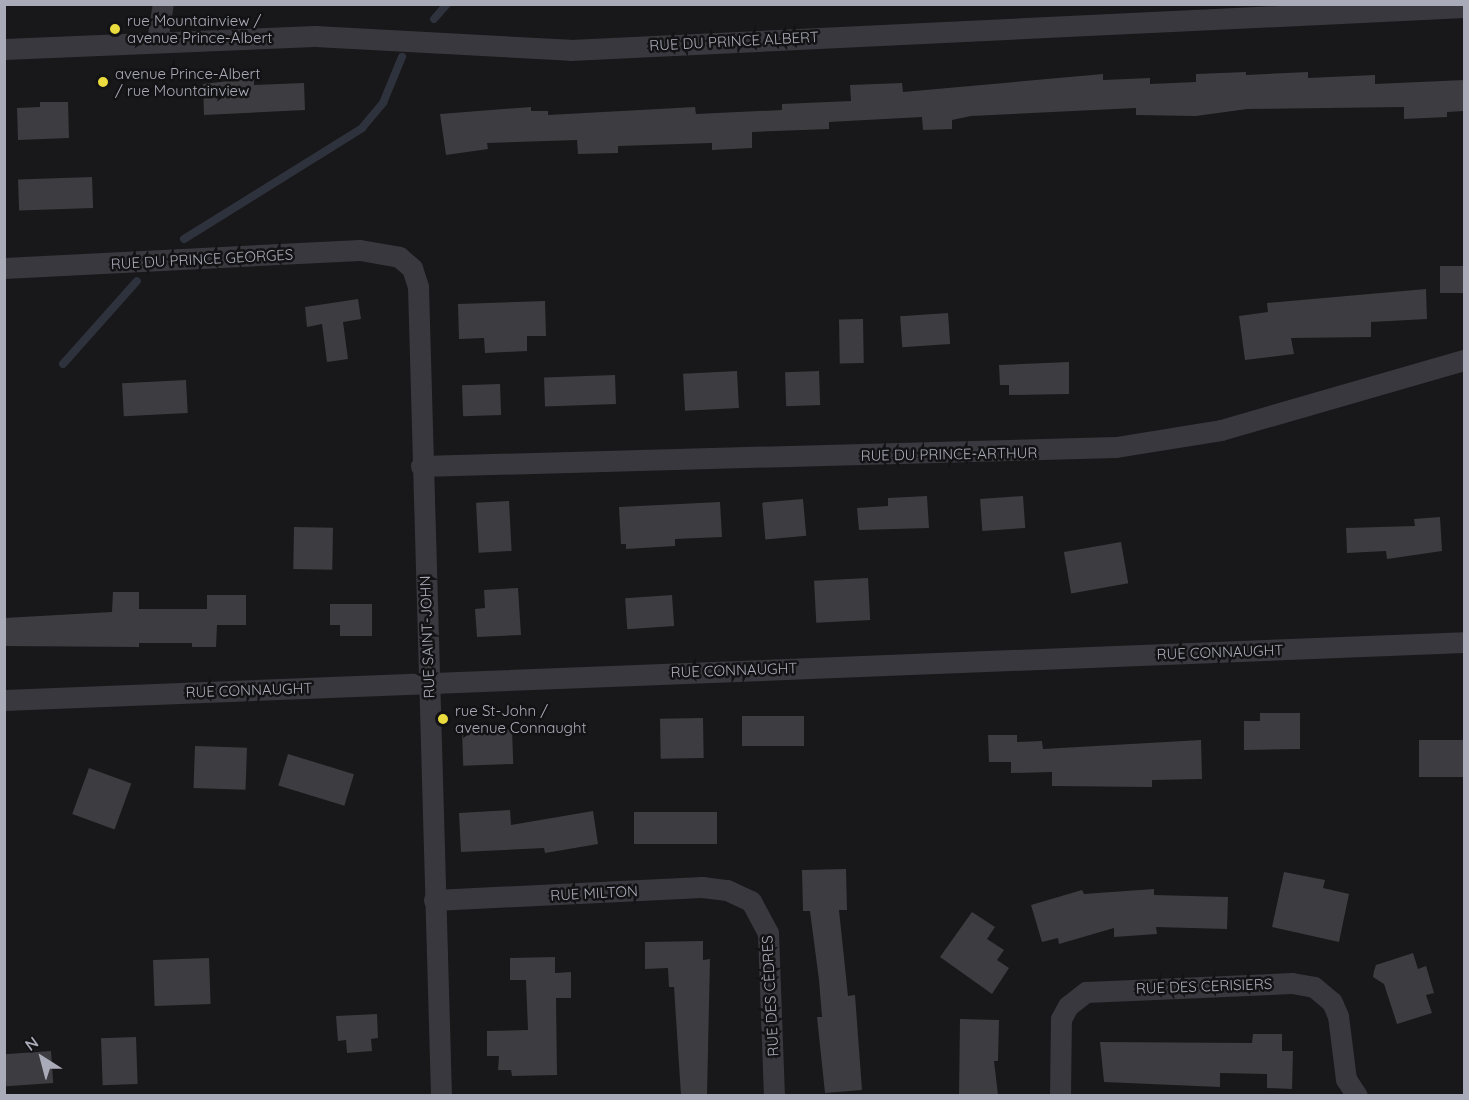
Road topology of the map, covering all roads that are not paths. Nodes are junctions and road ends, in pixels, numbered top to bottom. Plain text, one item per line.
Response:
1 (163, 4) edge
2 (1464, 7) edge
3 (157, 41) junction
4 (4, 49) edge
5 (399, 256) joint
6 (4, 267) edge
7 (1464, 360) edge
8 (422, 466) junction
9 (1464, 642) edge
10 (428, 682) junction
11 (4, 699) edge
12 (434, 900) junction
13 (751, 901) joint
14 (441, 1095) edge
15 (774, 1095) edge
16 (1060, 1095) edge
17 (1357, 1095) edge

1 - 3 street
2 - 3 street, RUE DU PRINCE ALBERT
3 - 4 street, RUE DU PRINCE ALBERT
5 - 6 street, RUE DU PRINCE GEORGES
5 - 8 street, RUE SAINT-JOHN
7 - 8 street, RUE DU PRINCE-ARTHUR
8 - 10 street, RUE SAINT-JOHN
9 - 10 street, RUE CONNAUGHT
10 - 11 street, RUE CONNAUGHT
10 - 12 street, RUE SAINT-JOHN
12 - 13 street, RUE MILTON
12 - 14 street, RUE SAINT-JOHN
13 - 15 street, RUE DES CÈDRES
16 - 17 street, RUE DES CERISIERS

